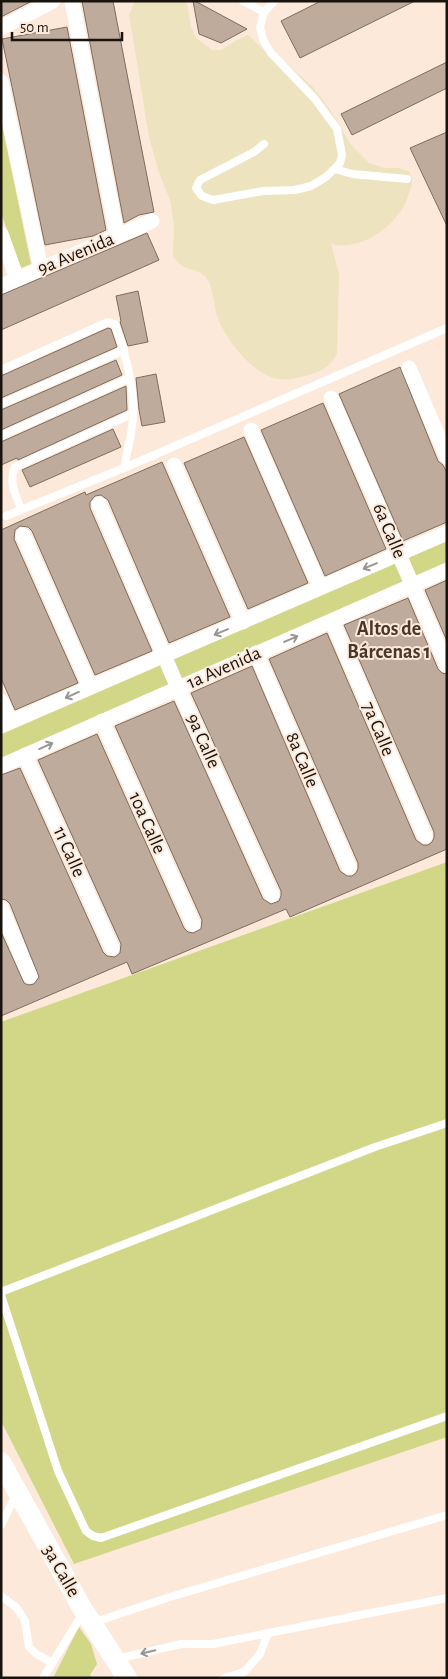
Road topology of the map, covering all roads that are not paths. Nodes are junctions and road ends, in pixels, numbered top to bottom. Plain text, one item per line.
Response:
1 (53, 1) edge
2 (72, 1) edge
3 (243, 1) edge
4 (274, 1) edge
5 (264, 12) junction
6 (1, 28) edge
7 (1, 82) edge
8 (264, 144) dead end
9 (335, 169) junction
10 (407, 178) dead end
11 (152, 220) dead end
12 (1, 234) edge
13 (117, 236) junction
14 (41, 269) junction
15 (17, 279) junction
16 (1, 286) edge
17 (447, 328) edge
18 (124, 350) junction
19 (409, 368) dead end
20 (1, 370) edge
21 (130, 378) junction
22 (331, 398) dead end
23 (1, 404) edge
24 (132, 414) junction
25 (251, 430) dead end
26 (1, 436) edge
27 (447, 457) edge
28 (174, 466) dead end
29 (124, 468) junction
30 (99, 504) dead end
31 (22, 509) junction
32 (6, 516) dead end
33 (447, 533) edge
34 (23, 535) dead end
35 (398, 553) junction
36 (447, 570) edge
37 (412, 585) junction
38 (320, 587) junction
39 (332, 621) junction
40 (243, 622) junction
41 (256, 654) junction
42 (165, 656) junction
43 (447, 665) edge
44 (90, 687) junction
45 (178, 688) junction
46 (1, 701) edge
47 (102, 721) junction
48 (6, 724) edge
49 (25, 756) junction
50 (1, 766) edge
51 (425, 836) dead end
52 (349, 867) dead end
53 (272, 895) dead end
54 (1, 908) edge
55 (193, 924) dead end
56 (112, 948) dead end
57 (30, 976) dead end
58 (447, 1123) edge
59 (1, 1294) edge
60 (447, 1416) edge
61 (1, 1462) edge
62 (17, 1494) junction
63 (447, 1515) edge
64 (1, 1525) edge
65 (1, 1596) edge
66 (447, 1598) edge
67 (88, 1617) junction
68 (268, 1633) junction
69 (115, 1660) junction
70 (52, 1663) junction
71 (43, 1678) edge
72 (126, 1678) edge
73 (224, 1678) edge

1 - 6 street
2 - 13 street
3 - 5 lane
4 - 5 lane
5 - 9 lane
7 - 14 street
8 - 9 lane
9 - 10 lane
11 - 13 street, 9a Avenida
12 - 15 street
13 - 14 street, 9a Avenida
14 - 15 street, 9a Avenida
15 - 16 street, 9a Avenida
17 - 29 lane
18 - 20 lane
18 - 21 lane
18 - 23 lane
19 - 27 street
21 - 24 lane
21 - 26 lane
22 - 35 street, 6a Calle
24 - 29 lane
24 - 31 lane
25 - 38 street
28 - 40 street
29 - 31 lane
30 - 42 street, 9a Calle
31 - 32 lane
33 - 35 street, 1a Avenida
34 - 44 street
35 - 37 street, 6a Calle
35 -> 38 street, 1a Avenida
36 - 37 street, 1a Avenida
37 - 39 street, 1a Avenida
37 - 43 street, 6a Calle
38 - 40 street, 1a Avenida
41 -> 39 street, 1a Avenida
39 - 51 street, 7a Calle
40 -> 42 street, 1a Avenida
41 - 45 street, 1a Avenida
41 - 52 street, 8a Calle
42 - 44 street, 1a Avenida
42 - 45 street, 9a Calle
44 -> 48 street, 1a Avenida
45 - 47 street, 1a Avenida
45 - 53 street, 9a Calle
46 - 48 street
49 -> 47 street, 1a Avenida
47 - 55 street, 10a Calle
49 - 50 street, 1a Avenida
49 - 56 street, 11 Calle
54 - 57 street
58 - 59 lane
59 - 60 lane
61 - 62 main road, 3a Calle
62 - 64 lane
62 - 67 main road, 3a Calle
63 - 67 lane
65 - 70 lane
66 - 68 lane
67 - 69 main road, 3a Calle
67 - 70 lane
68 -> 69 lane
68 - 73 lane
69 - 72 main road, 3a Calle
70 - 71 lane

